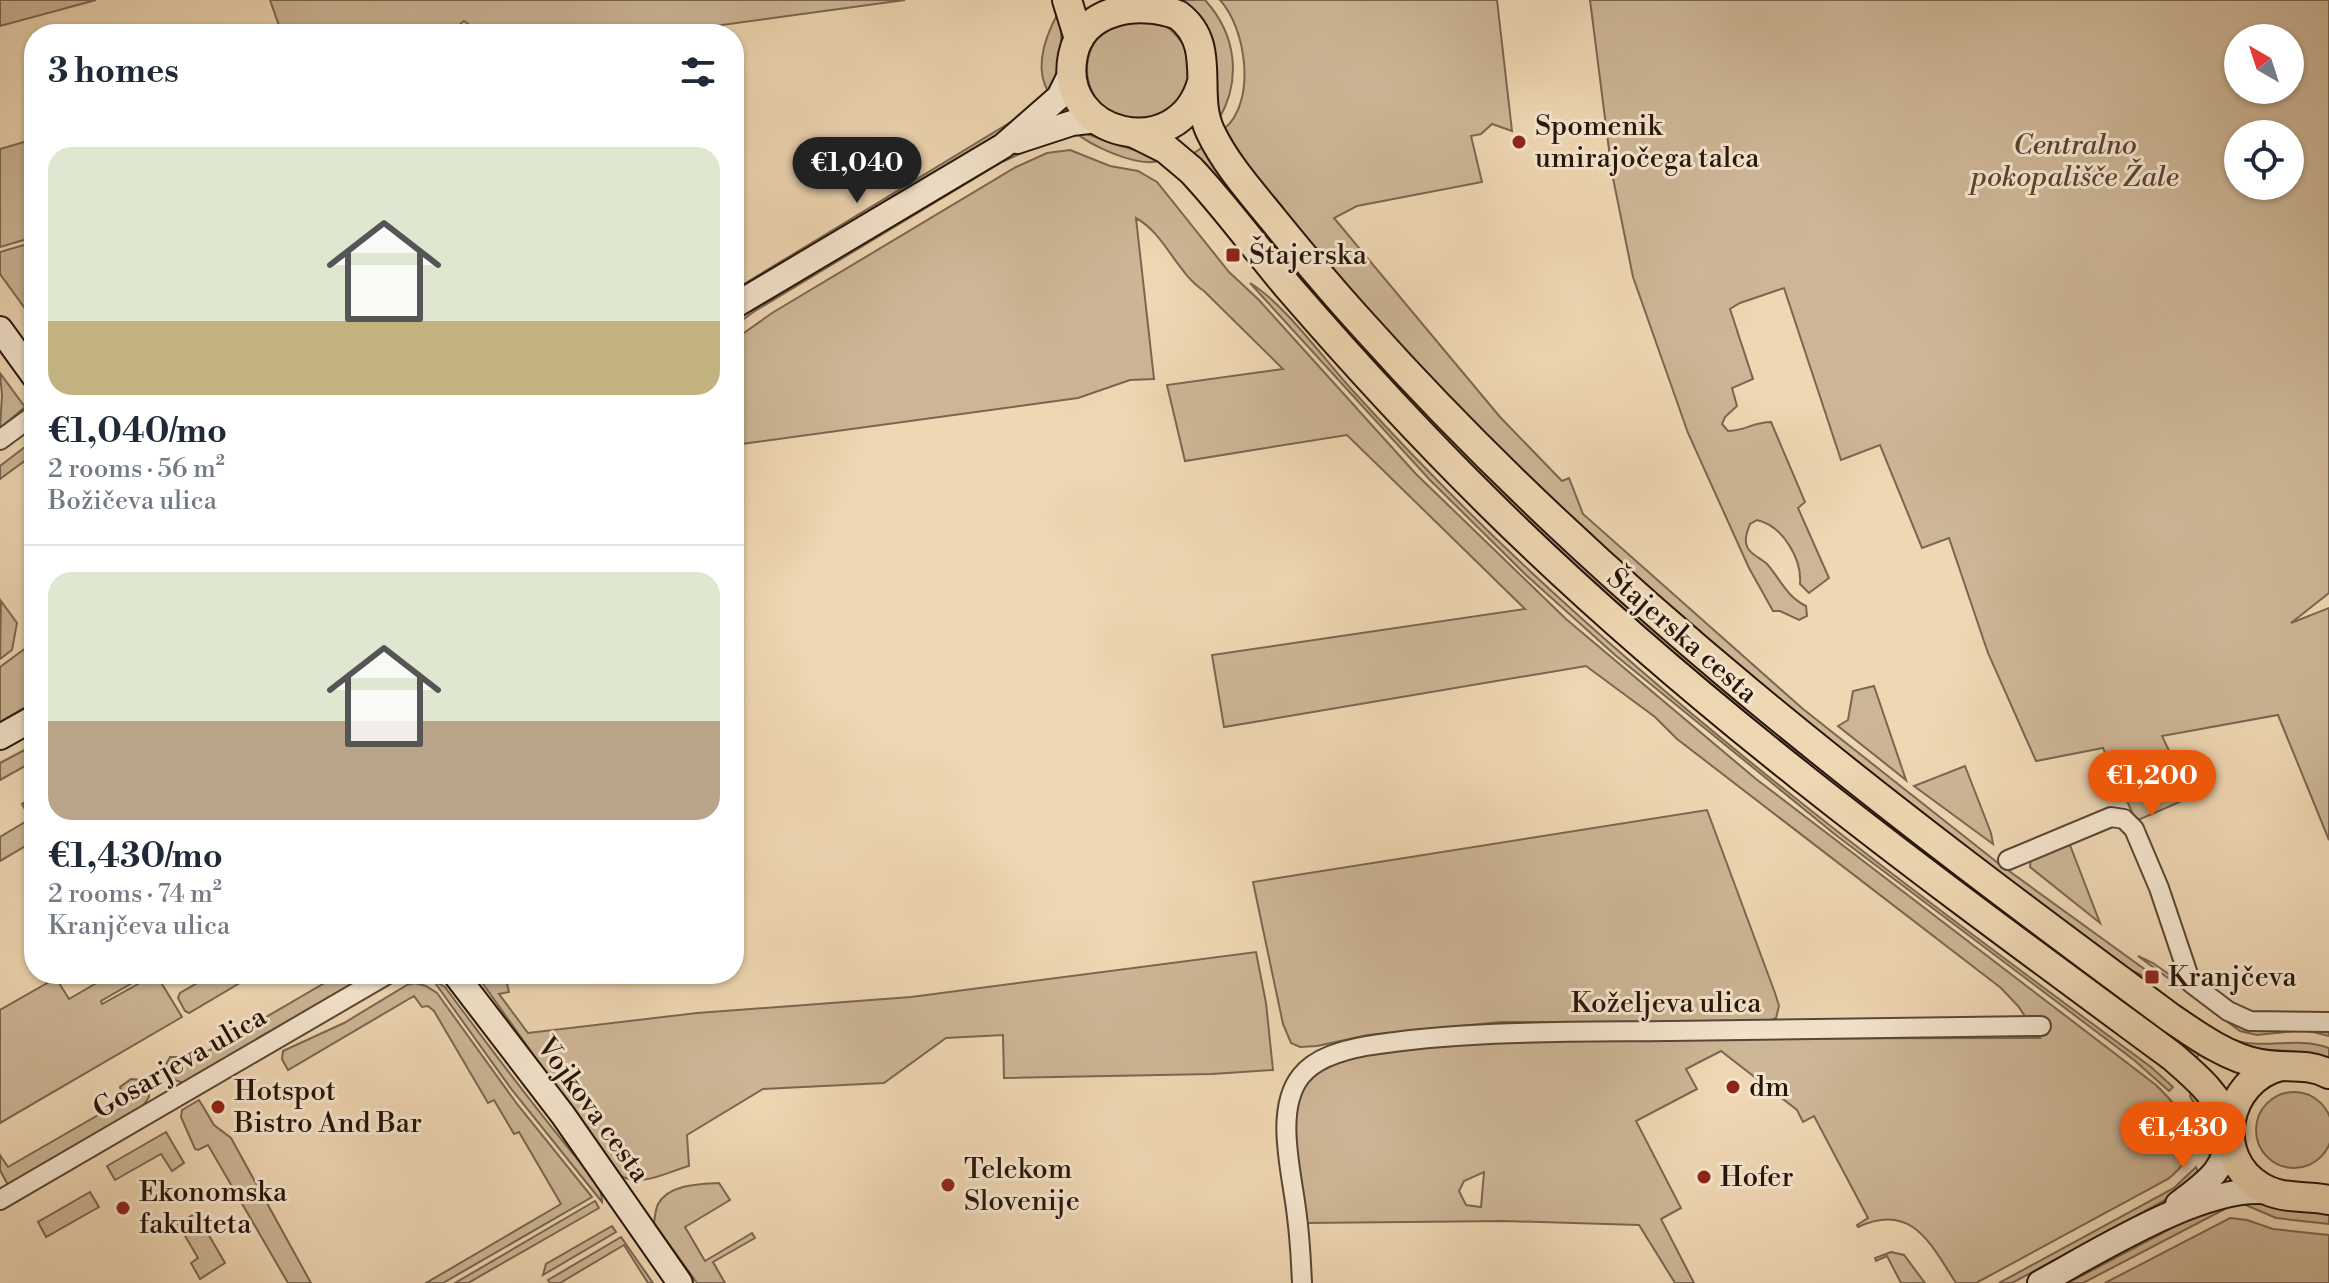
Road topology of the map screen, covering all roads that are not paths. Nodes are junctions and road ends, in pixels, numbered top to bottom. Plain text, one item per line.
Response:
1 (1067, 0) edge
2 (1141, 1) edge
3 (1079, 39) junction
4 (1072, 71) junction
5 (1202, 82) junction
6 (1097, 120) junction
7 (1136, 134) junction
8 (1003, 146) junction
9 (744, 300) edge
10 (0, 329) edge
11 (24, 362) edge
12 (24, 422) edge
13 (0, 440) edge
14 (24, 724) edge
15 (0, 737) edge
16 (2008, 860) dead end
17 (371, 984) edge
18 (463, 984) edge
19 (2329, 1022) edge
20 (2041, 1026) dead end
21 (2282, 1066) junction
22 (2327, 1071) edge
23 (2229, 1130) junction
24 (2329, 1187) edge
25 (2284, 1194) junction
26 (0, 1200) edge
27 (2329, 1200) edge
28 (2161, 1218) junction
29 (680, 1283) edge
30 (1302, 1283) edge
31 (2040, 1283) edge

1 - 3 main road
2 - 3 main road, Štajerska cesta
2 - 5 main road, Štajerska cesta
3 - 4 main road
4 - 6 main road
4 - 8 street
5 - 7 main road
5 - 21 main road, Štajerska cesta
6 - 7 main road, Štajerska cesta
6 - 8 street
7 - 23 main road, Štajerska cesta
8 - 9 street
10 - 11 street
12 - 13 street
14 - 15 street
16 - 19 street
17 - 26 street, Gosarjeva ulica
18 - 29 street, Vojkova cesta
20 - 30 street, Koželjeva ulica
21 - 22 main road, Štajerska cesta
21 - 23 main road
23 - 25 main road, Štajerska cesta
23 - 28 street
24 - 25 main road
25 - 27 main road
25 - 28 street
28 - 31 street

